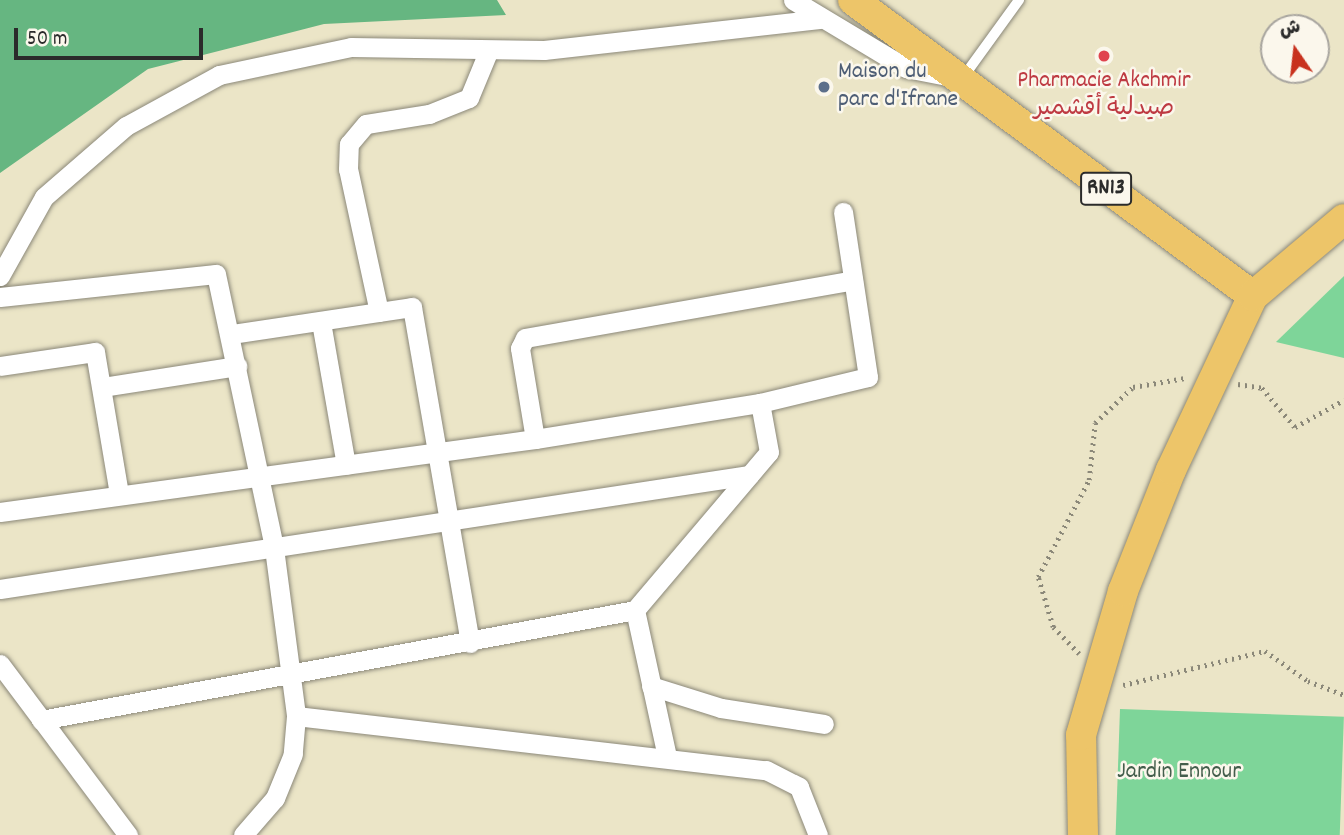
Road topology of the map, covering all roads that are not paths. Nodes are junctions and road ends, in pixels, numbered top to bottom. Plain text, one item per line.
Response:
1 (793, 0) edge
2 (853, 0) edge
3 (1019, 0) edge
4 (821, 19) junction
5 (488, 52) junction
6 (963, 78) junction
7 (843, 212) dead end
8 (1344, 219) edge
9 (0, 276) edge
10 (853, 280) junction
11 (1253, 296) junction
12 (0, 297) edge
13 (379, 312) junction
14 (321, 322) junction
15 (232, 334) junction
16 (0, 366) edge
17 (237, 366) junction
18 (103, 387) junction
19 (760, 403) junction
20 (535, 439) junction
21 (439, 453) junction
22 (346, 465) junction
23 (749, 475) junction
24 (258, 477) junction
25 (118, 494) junction
26 (0, 512) edge
27 (450, 522) junction
28 (274, 548) junction
29 (0, 589) edge
30 (635, 610) junction
31 (470, 643) junction
32 (0, 664) edge
33 (291, 679) junction
34 (652, 686) junction
35 (296, 716) junction
36 (41, 720) junction
37 (824, 724) dead end
38 (667, 757) junction
39 (128, 835) edge
40 (243, 835) edge
41 (818, 835) edge
42 (1083, 835) edge

1 - 4 street
2 - 6 main road, RN13
3 - 6 lane
4 - 5 street
4 - 6 street
5 - 9 street
5 - 13 street
6 - 11 main road, RN13
7 - 10 street
8 - 11 main road
10 - 19 street
10 - 20 street
11 - 42 main road
12 - 15 street
13 - 14 street
13 - 21 street
14 - 15 street
14 - 22 street
15 - 17 street
16 - 18 street
17 - 18 street
17 - 24 street
18 - 25 street
19 - 20 street
19 - 23 street
20 - 21 street
21 - 22 street
21 - 27 street
22 - 24 street
23 - 27 street
23 - 30 street
24 - 25 street
24 - 28 street
25 - 26 street
27 - 28 street
27 - 31 street
28 - 29 street
28 - 33 street
30 - 31 street
30 - 34 street
31 - 33 street
32 - 36 street
33 - 35 street
33 - 36 street
34 - 37 street
34 - 38 street
35 - 38 street
35 - 40 street
36 - 39 street
38 - 41 street

